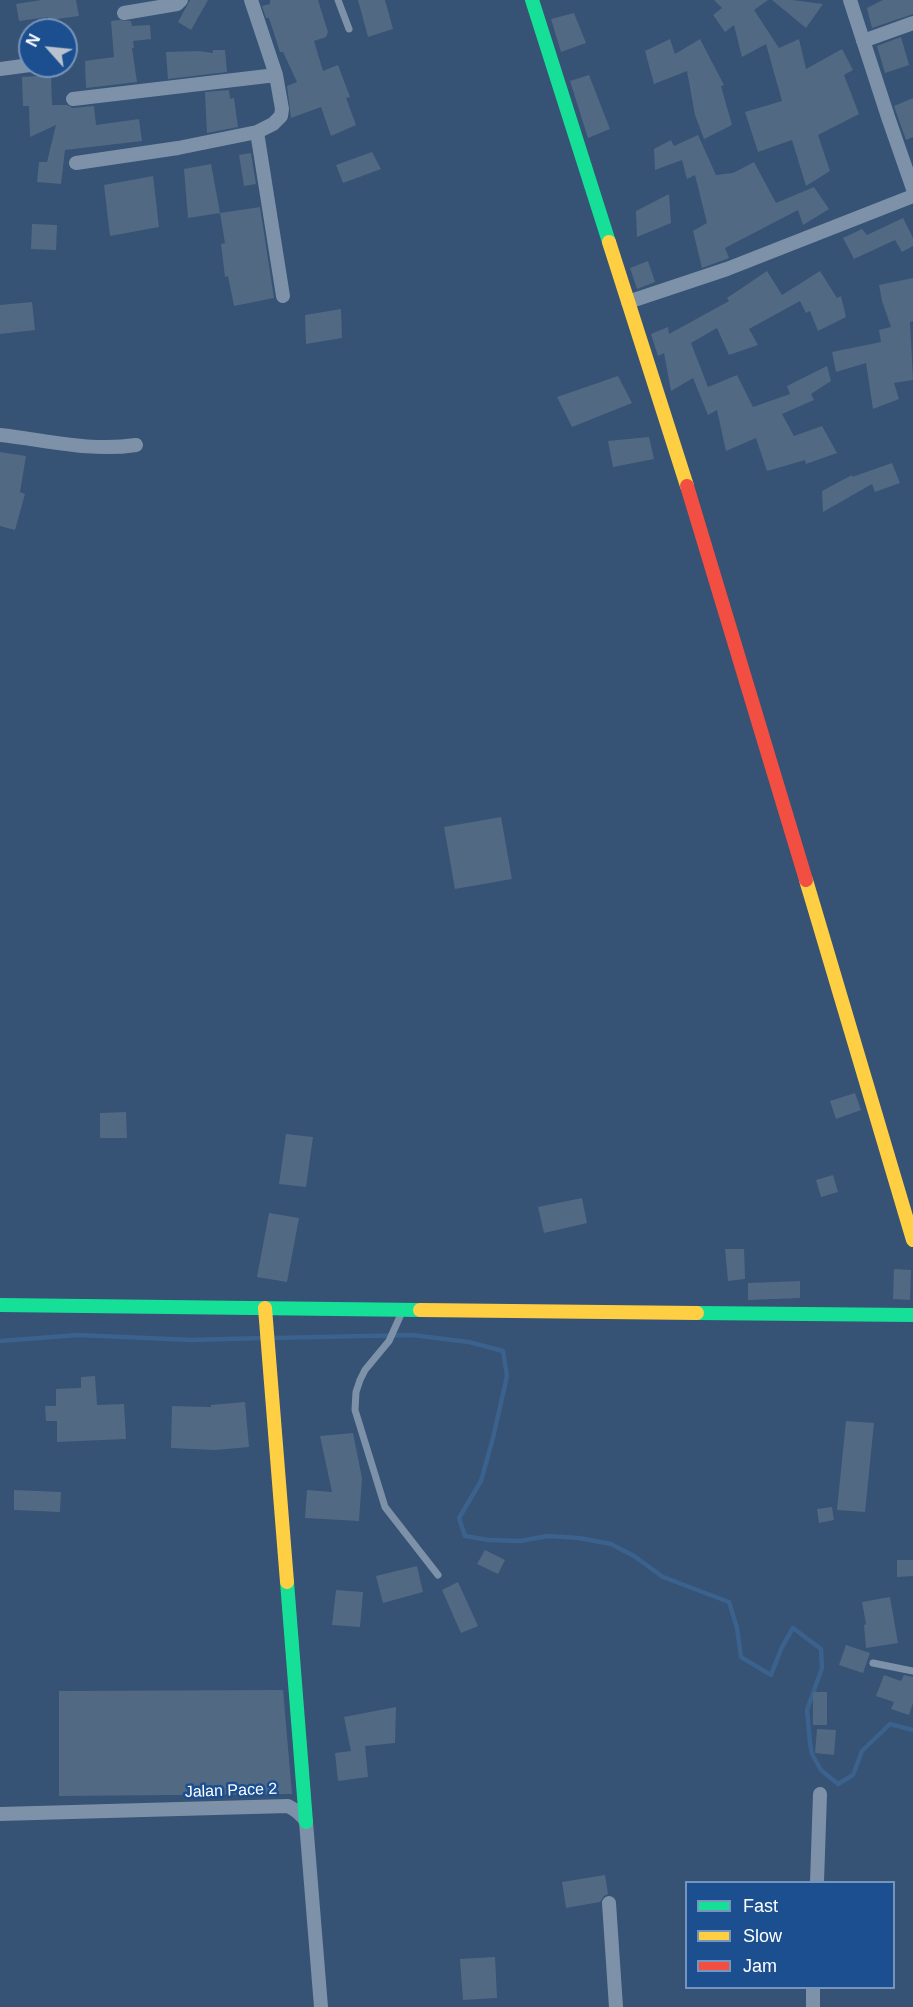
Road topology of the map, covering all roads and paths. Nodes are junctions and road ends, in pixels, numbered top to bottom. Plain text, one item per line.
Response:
1 (181, 0) edge
2 (251, 0) edge
3 (338, 0) edge
4 (532, 0) edge
5 (850, 0) edge
6 (124, 13) dead end
7 (913, 23) edge
8 (349, 29) dead end
9 (863, 41) junction
10 (18, 67) edge
11 (0, 69) edge
12 (276, 75) junction
13 (74, 99) dead end
14 (257, 132) junction
15 (76, 163) dead end
16 (913, 189) edge
17 (913, 196) edge
18 (284, 296) dead end
19 (628, 302) junction
20 (0, 435) edge
21 (136, 445) dead end
22 (913, 1240) edge
23 (0, 1305) edge
24 (265, 1308) junction
25 (403, 1310) junction
26 (913, 1315) edge
27 (438, 1575) dead end
28 (873, 1663) dead end
29 (913, 1671) edge
30 (820, 1794) dead end
31 (0, 1814) edge
32 (306, 1822) junction
33 (817, 1881) edge
34 (609, 1903) dead end
35 (813, 1989) edge
36 (321, 2007) edge
37 (616, 2007) edge
38 (813, 2007) edge

1 - 6 street
2 - 12 street
3 - 8 lane
4 - 19 street
5 - 9 street
7 - 9 street
9 - 16 street
10 - 11 street
12 - 13 street
12 - 14 street
14 - 15 street
14 - 18 street
17 - 19 street
19 - 22 street
20 - 21 street
23 - 24 street
24 - 25 street
24 - 32 street
25 - 26 street
25 - 27 lane
28 - 29 lane
30 - 33 street
31 - 32 street, Jalan Pace 2
32 - 36 street
34 - 37 street
35 - 38 street

